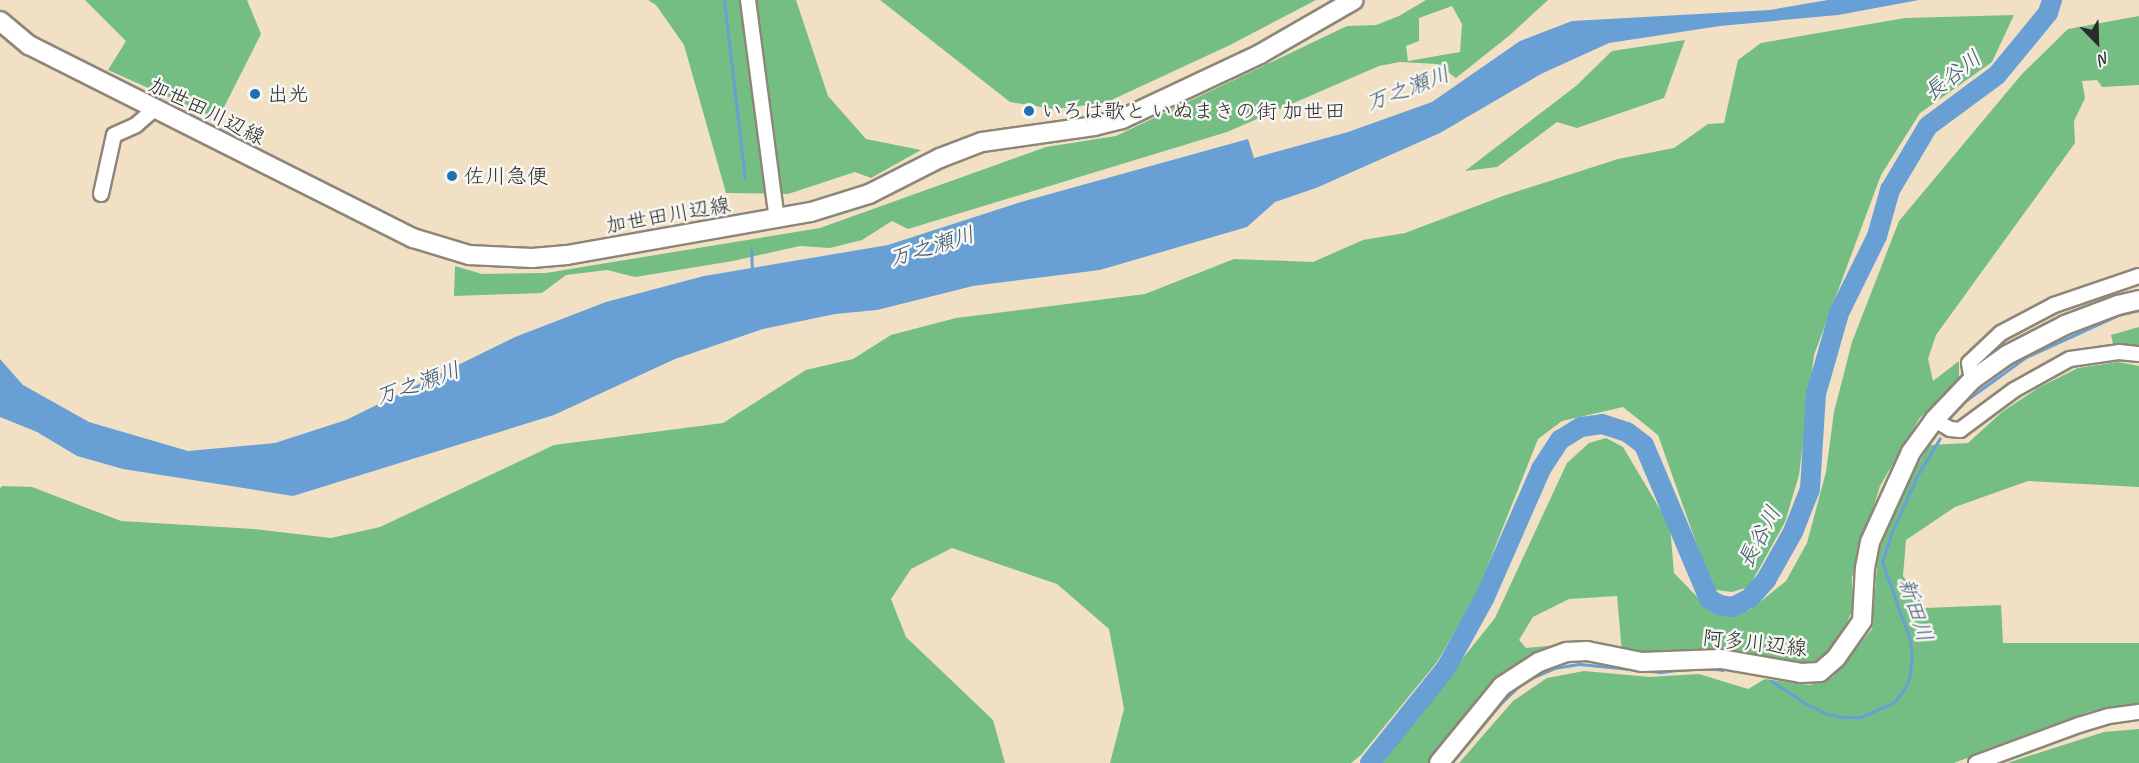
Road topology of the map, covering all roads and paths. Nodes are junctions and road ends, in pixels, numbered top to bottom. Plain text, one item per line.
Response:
1 (748, 0) edge
2 (1354, 0) edge
3 (0, 21) edge
4 (153, 110) junction
5 (100, 194) dead end
6 (777, 219) junction
7 (2139, 276) edge
8 (2139, 300) edge
9 (2139, 354) edge
10 (1972, 380) junction
11 (1936, 417) junction
12 (2139, 712) edge
13 (1439, 763) edge
14 (1976, 763) edge

1 - 6 street
2 - 6 main road, 加世田川辺線
3 - 4 main road, 加世田川辺線
4 - 5 street
4 - 6 main road, 加世田川辺線
7 - 10 street
8 - 10 main road
9 - 11 street
10 - 11 main road
11 - 13 main road, 阿多川辺線
12 - 14 street

